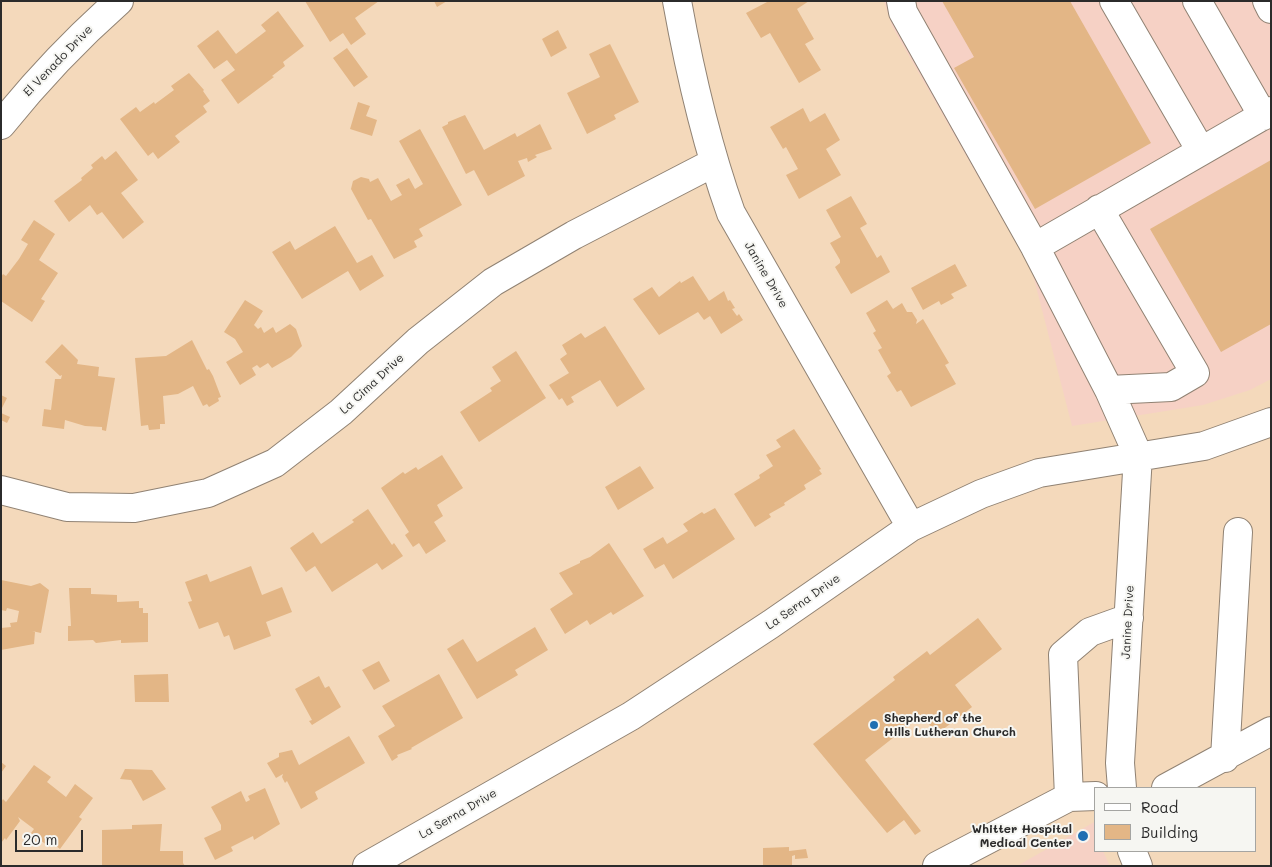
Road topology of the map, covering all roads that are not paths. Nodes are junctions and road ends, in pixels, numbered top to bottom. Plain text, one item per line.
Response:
1 (119, 1) edge
2 (677, 1) edge
3 (901, 1) edge
4 (1114, 1) edge
5 (1197, 1) edge
6 (1266, 1) edge
7 (1271, 9) edge
8 (1267, 113) edge
9 (1, 125) edge
10 (1201, 151) junction
11 (714, 163) junction
12 (1098, 209) junction
13 (1035, 247) junction
14 (1110, 390) junction
15 (1271, 422) edge
16 (1138, 455) junction
17 (1, 490) edge
18 (911, 527) junction
19 (1238, 532) dead end
20 (1129, 618) junction
21 (1271, 731) edge
22 (1225, 758) junction
23 (1122, 787) edge
24 (1168, 787) edge
25 (1094, 796) edge
26 (1069, 797) junction
27 (1132, 852) edge
28 (367, 866) edge
29 (937, 866) edge
30 (1138, 866) edge

1 - 9 street, El Venado Drive
2 - 11 street, Janine Drive
3 - 13 street
4 - 10 street
5 - 8 street
6 - 7 street
8 - 10 street
10 - 12 street
11 - 17 street, La Cima Drive
11 - 18 street, Janine Drive
12 - 13 street
12 - 14 street
13 - 14 street
14 - 16 street
15 - 16 street, La Serna Drive
16 - 18 street, La Serna Drive
16 - 20 street, Janine Drive
18 - 28 street, La Serna Drive
19 - 22 street
20 - 23 street, Janine Drive
20 - 26 street
21 - 22 street
22 - 24 street
25 - 26 street
26 - 29 street
27 - 30 street

